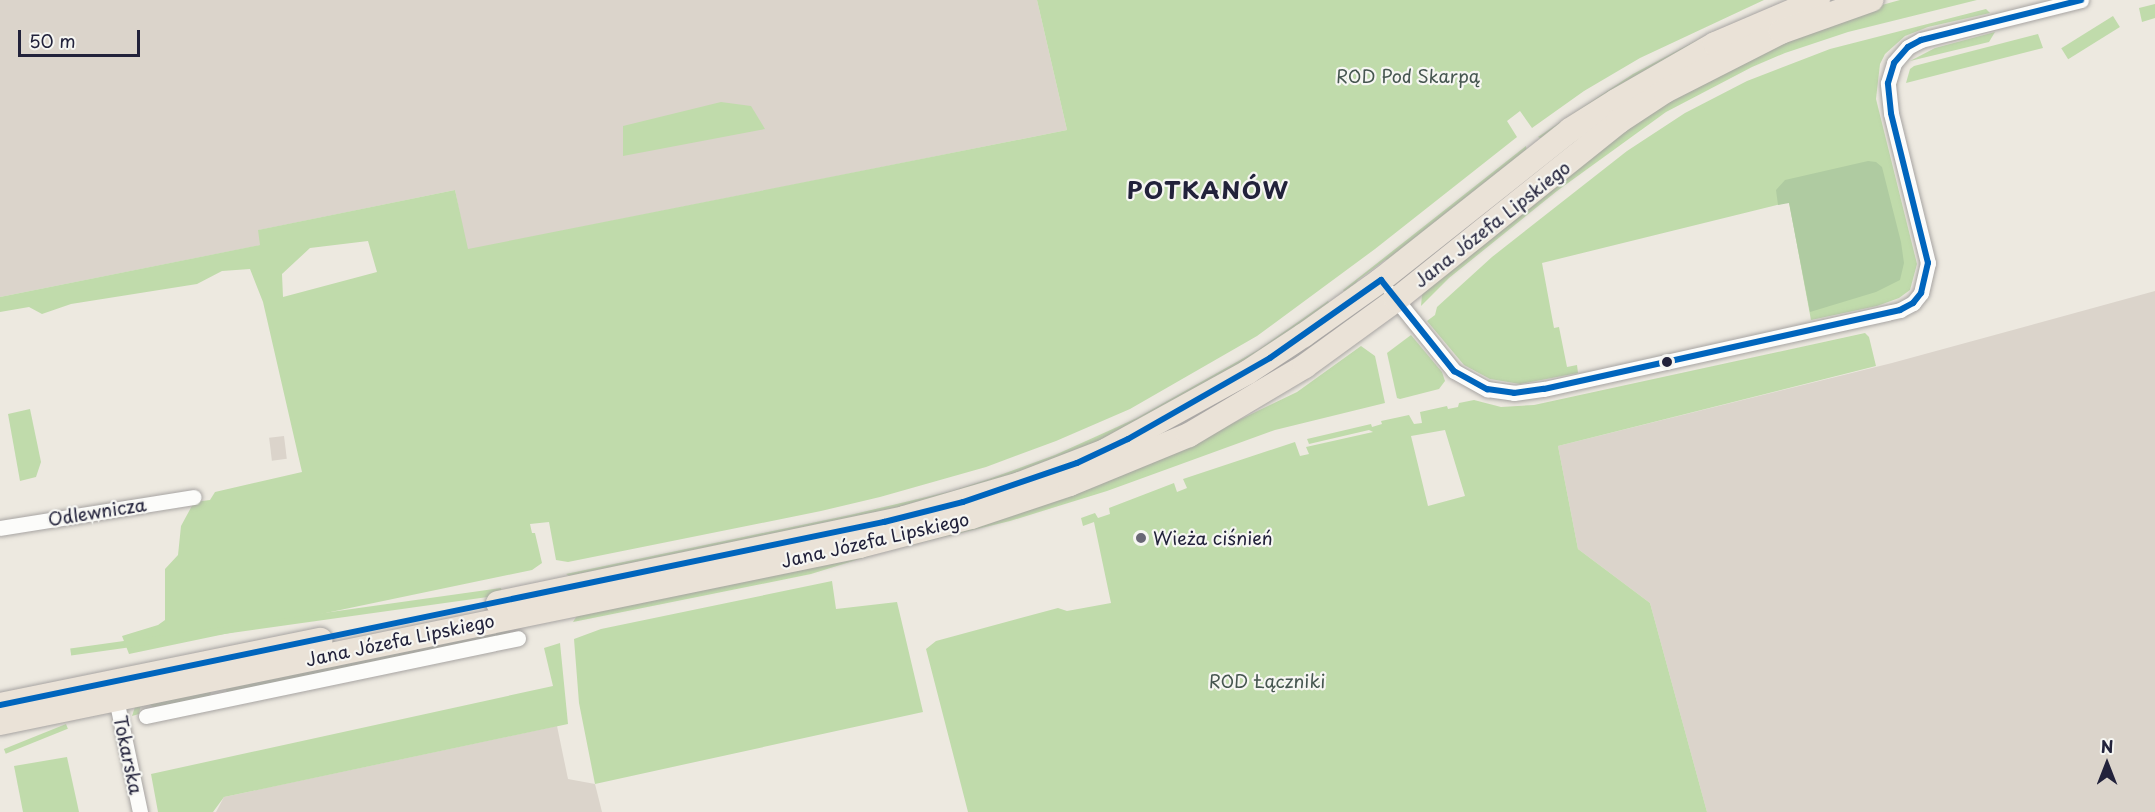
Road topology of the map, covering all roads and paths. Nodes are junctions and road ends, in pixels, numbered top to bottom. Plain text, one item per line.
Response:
1 (1818, 0) edge
2 (1871, 0) edge
3 (2081, 0) edge
4 (1381, 280) junction
5 (1396, 300) junction
6 (194, 496) dead end
7 (0, 528) edge
8 (518, 638) dead end
9 (113, 688) junction
10 (0, 705) edge
11 (146, 716) dead end
12 (0, 723) edge
13 (140, 812) edge

1 - 4 main road, Jana Józefa Lipskiego
2 - 5 main road, Jana Józefa Lipskiego
3 - 5 street
4 - 5 street
4 - 9 main road, Jana Józefa Lipskiego
5 - 9 main road, Jana Józefa Lipskiego
6 - 7 street, Odlewnicza
8 - 11 street
9 - 10 main road, Jana Józefa Lipskiego
9 - 12 main road, Jana Józefa Lipskiego
9 - 13 street, Tokarska

